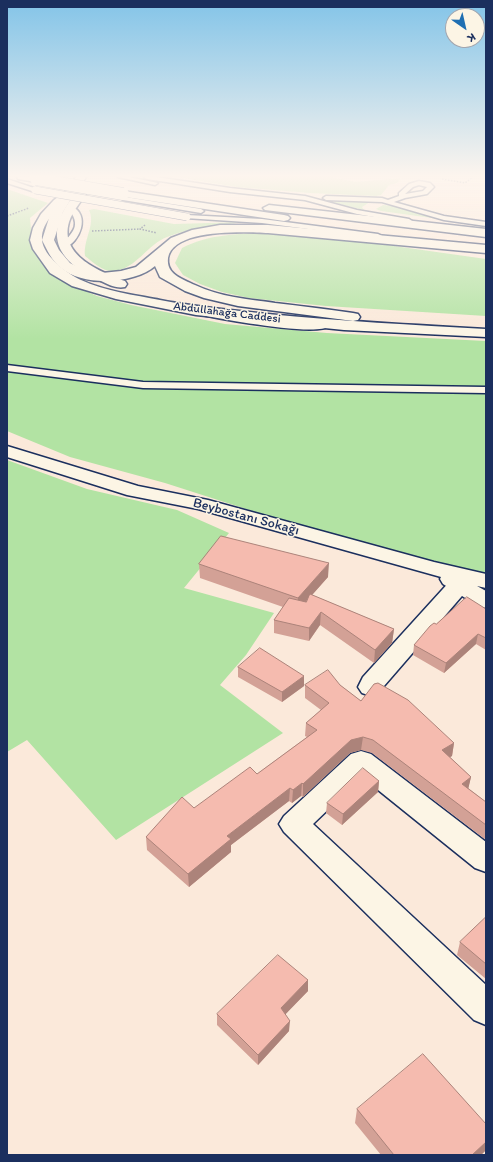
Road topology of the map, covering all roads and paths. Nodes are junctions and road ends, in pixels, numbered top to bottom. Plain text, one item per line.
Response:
1 (38, 231) edge
2 (51, 231) edge
3 (62, 231) edge
4 (148, 231) edge
5 (216, 231) edge
6 (291, 231) edge
7 (346, 231) edge
8 (376, 231) edge
9 (471, 231) edge
10 (474, 231) edge
11 (155, 233) dead end
12 (486, 233) edge
13 (484, 248) edge
14 (163, 252) junction
15 (104, 277) junction
16 (349, 321) junction
17 (486, 323) edge
18 (486, 334) edge
19 (7, 368) edge
20 (486, 390) edge
21 (7, 451) edge
22 (430, 568) junction
23 (486, 581) edge
24 (460, 584) junction
25 (486, 601) edge
26 (371, 687) edge
27 (486, 859) edge
28 (486, 1008) edge

1 - 16 main road, Abdullahağa Caddesi
2 - 15 main road
3 - 15 main road, Abdullahağa Caddesi
4 - 11 path
5 - 14 main road
6 - 13 main road
7 - 13 lane
8 - 13 main road
9 - 12 main road
10 - 12 lane
14 - 15 main road
14 - 16 main road
15 - 16 main road, Abdullahağa Caddesi
16 - 17 main road, Abdullahağa Caddesi
16 - 18 main road, Abdullahağa Caddesi
19 - 20 lane
21 - 22 main road, Beybostanı Sokağı
22 - 23 main road, Beybostanı Sokağı
22 - 24 main road
24 - 25 main road
24 - 26 main road
27 - 28 main road

